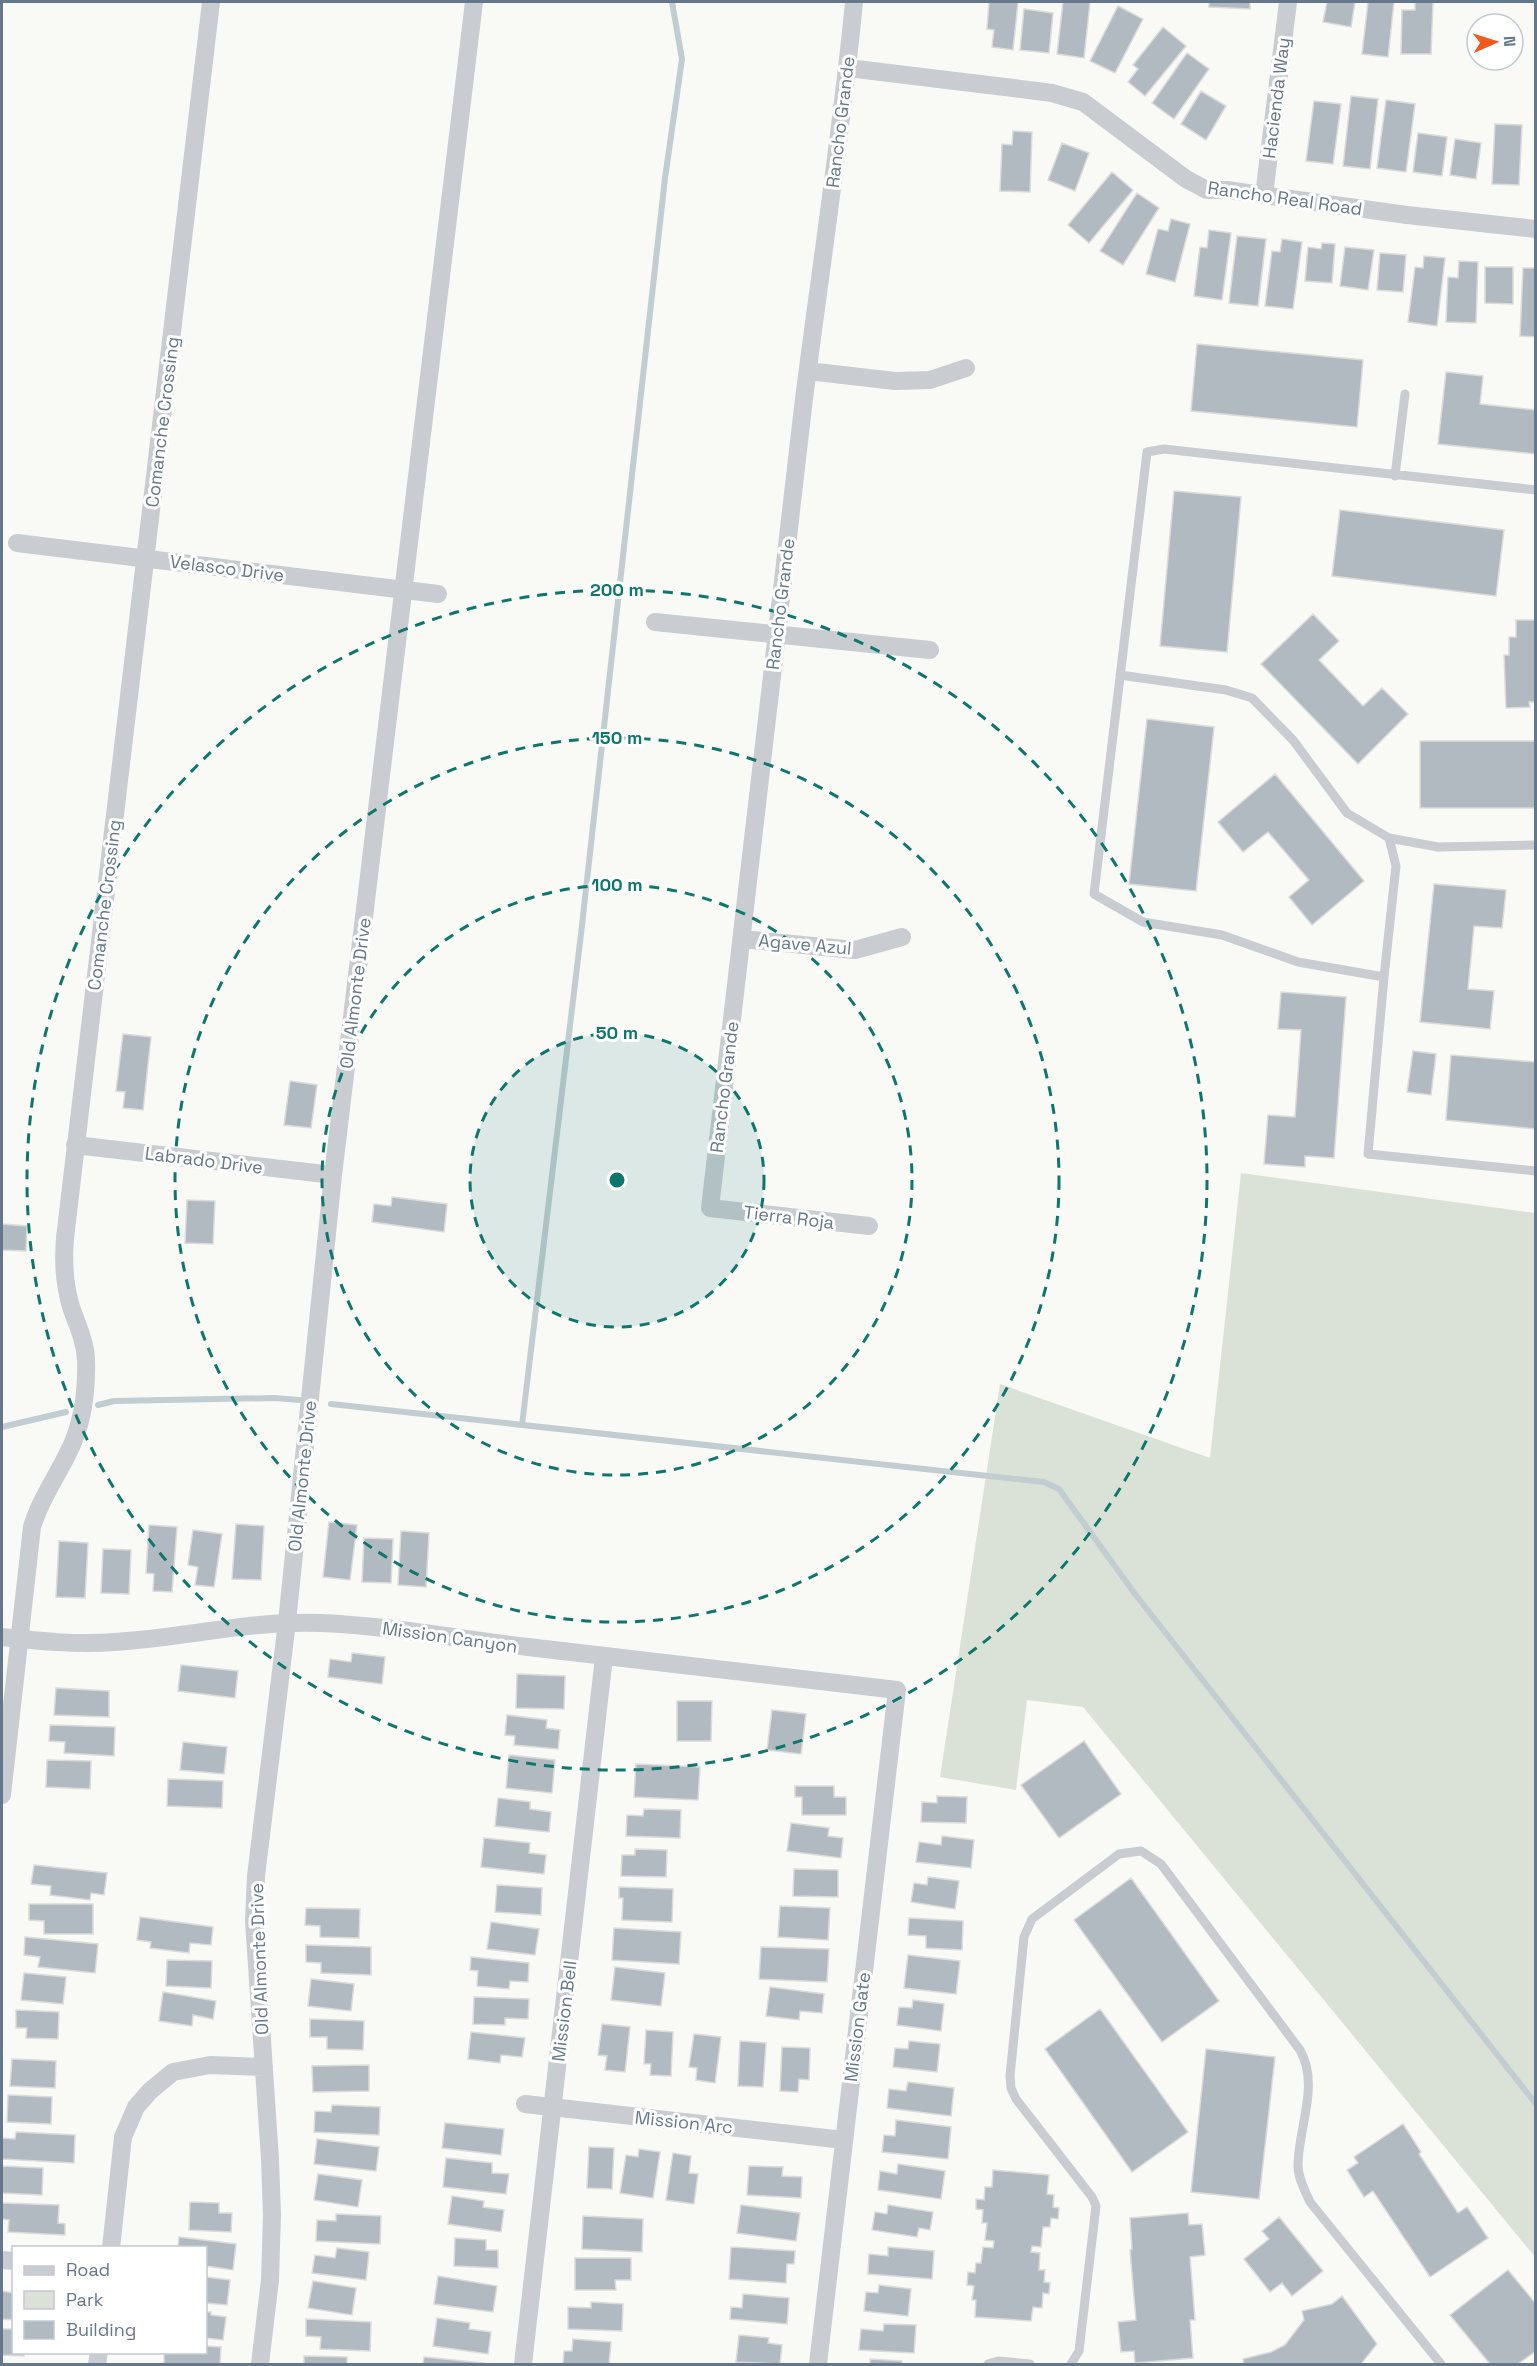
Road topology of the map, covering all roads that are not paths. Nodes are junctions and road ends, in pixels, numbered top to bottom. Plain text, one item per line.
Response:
1 (211, 2) edge
2 (474, 2) edge
3 (854, 2) edge
4 (1288, 2) edge
5 (848, 68) junction
6 (1264, 195) junction
7 (1536, 229) edge
8 (966, 368) dead end
9 (808, 371) junction
10 (1405, 394) dead end
11 (1395, 476) junction
12 (1536, 490) edge
13 (16, 543) dead end
14 (146, 558) junction
15 (402, 590) junction
16 (438, 594) dead end
17 (655, 622) dead end
18 (776, 634) junction
19 (930, 650) dead end
20 (1120, 675) junction
21 (1389, 838) junction
22 (1536, 845) edge
23 (902, 937) dead end
24 (742, 939) junction
25 (1384, 977) junction
26 (75, 1145) junction
27 (1536, 1171) edge
28 (333, 1175) junction
29 (710, 1208) joint
30 (869, 1226) dead end
31 (287, 1622) junction
32 (10, 1638) edge
33 (604, 1657) junction
34 (897, 1690) joint
35 (2, 1795) edge
36 (264, 2067) junction
37 (525, 2104) dead end
38 (553, 2107) junction
39 (844, 2140) junction
40 (111, 2246) edge
41 (260, 2364) edge
42 (523, 2364) edge
43 (818, 2364) edge
44 (988, 2364) edge
45 (1030, 2364) edge
46 (1071, 2364) edge
47 (1438, 2364) edge

1 - 14 street, Comanche Crossing
2 - 15 street, Old Almonte Drive
3 - 5 street, Rancho Grande
4 - 6 street, Hacienda Way
5 - 6 street, Rancho Real Road
5 - 9 street, Rancho Grande
6 - 7 street, Rancho Real Road
8 - 9 street
9 - 18 street, Rancho Grande
10 - 11 lane
11 - 12 lane
11 - 20 lane
13 - 14 street, Velasco Drive
14 - 15 street, Velasco Drive
14 - 26 street, Comanche Crossing
15 - 16 street, Velasco Drive
15 - 28 street, Old Almonte Drive
17 - 18 street
18 - 19 street
18 - 24 street, Rancho Grande
20 - 21 lane
20 - 25 lane
21 - 22 lane
21 - 25 lane
23 - 24 street, Agave Azul
24 - 29 street, Rancho Grande
25 - 27 lane
26 - 28 street, Labrado Drive
26 - 32 street, Comanche Crossing
28 - 31 street, Old Almonte Drive
29 - 30 street, Tierra Roja
31 - 32 street, Mission Canyon
31 - 33 street, Mission Canyon
31 - 36 street, Old Almonte Drive
32 - 35 street, Comanche Crossing
33 - 34 street, Mission Canyon
33 - 38 street, Mission Bell
34 - 39 street, Mission Gate
36 - 40 street
36 - 41 street, Old Almonte Drive
37 - 38 street, Mission Arc
38 - 39 street, Mission Arc
38 - 42 street, Mission Bell
39 - 43 street, Mission Gate
44 - 45 lane
46 - 47 lane

